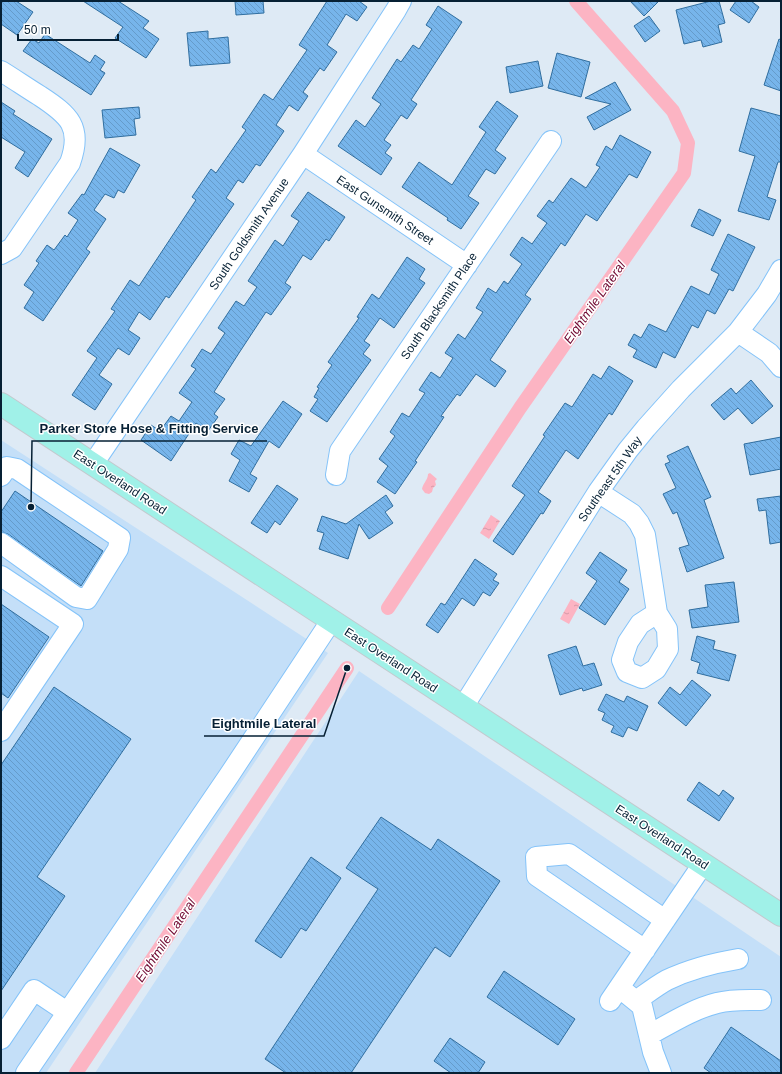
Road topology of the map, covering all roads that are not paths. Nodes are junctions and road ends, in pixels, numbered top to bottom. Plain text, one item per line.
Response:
1 (401, 1) edge
2 (1, 71) edge
3 (551, 141) dead end
4 (303, 154) junction
5 (1, 254) edge
6 (467, 265) junction
7 (781, 270) edge
8 (738, 332) junction
9 (781, 366) edge
10 (1, 404) edge
11 (93, 464) junction
12 (336, 475) dead end
13 (1, 476) edge
14 (598, 492) junction
15 (1, 543) edge
16 (1, 576) edge
17 (657, 613) dead end
18 (332, 621) junction
19 (463, 707) junction
20 (1, 731) edge
21 (703, 864) junction
22 (781, 915) edge
23 (665, 920) junction
24 (645, 950) junction
25 (738, 958) dead end
26 (761, 1000) dead end
27 (636, 1001) junction
28 (67, 1012) junction
29 (649, 1034) junction
30 (1, 1039) edge
31 (26, 1073) edge
32 (661, 1073) edge

1 - 4 street, South Goldsmith Avenue
2 - 5 street
3 - 6 street, South Blacksmith Place
4 - 6 street, East Gunsmith Street
4 - 11 street, South Goldsmith Avenue
6 - 12 street, South Blacksmith Place
7 - 8 street, Southeast 5th Way
8 - 9 street
8 - 14 street, Southeast 5th Way
10 - 11 main road, East Overland Road
11 - 18 main road, East Overland Road
13 - 15 street
14 - 17 street
14 - 19 street, Southeast 5th Way
16 - 20 street
18 - 19 main road, East Overland Road
18 - 28 street
19 - 21 main road, East Overland Road
21 - 22 main road, East Overland Road
21 - 23 street
23 - 24 street
23 - 24 street
24 - 27 street
25 - 27 street
26 - 29 street
27 - 29 street
28 - 30 street
28 - 31 street
29 - 32 street

